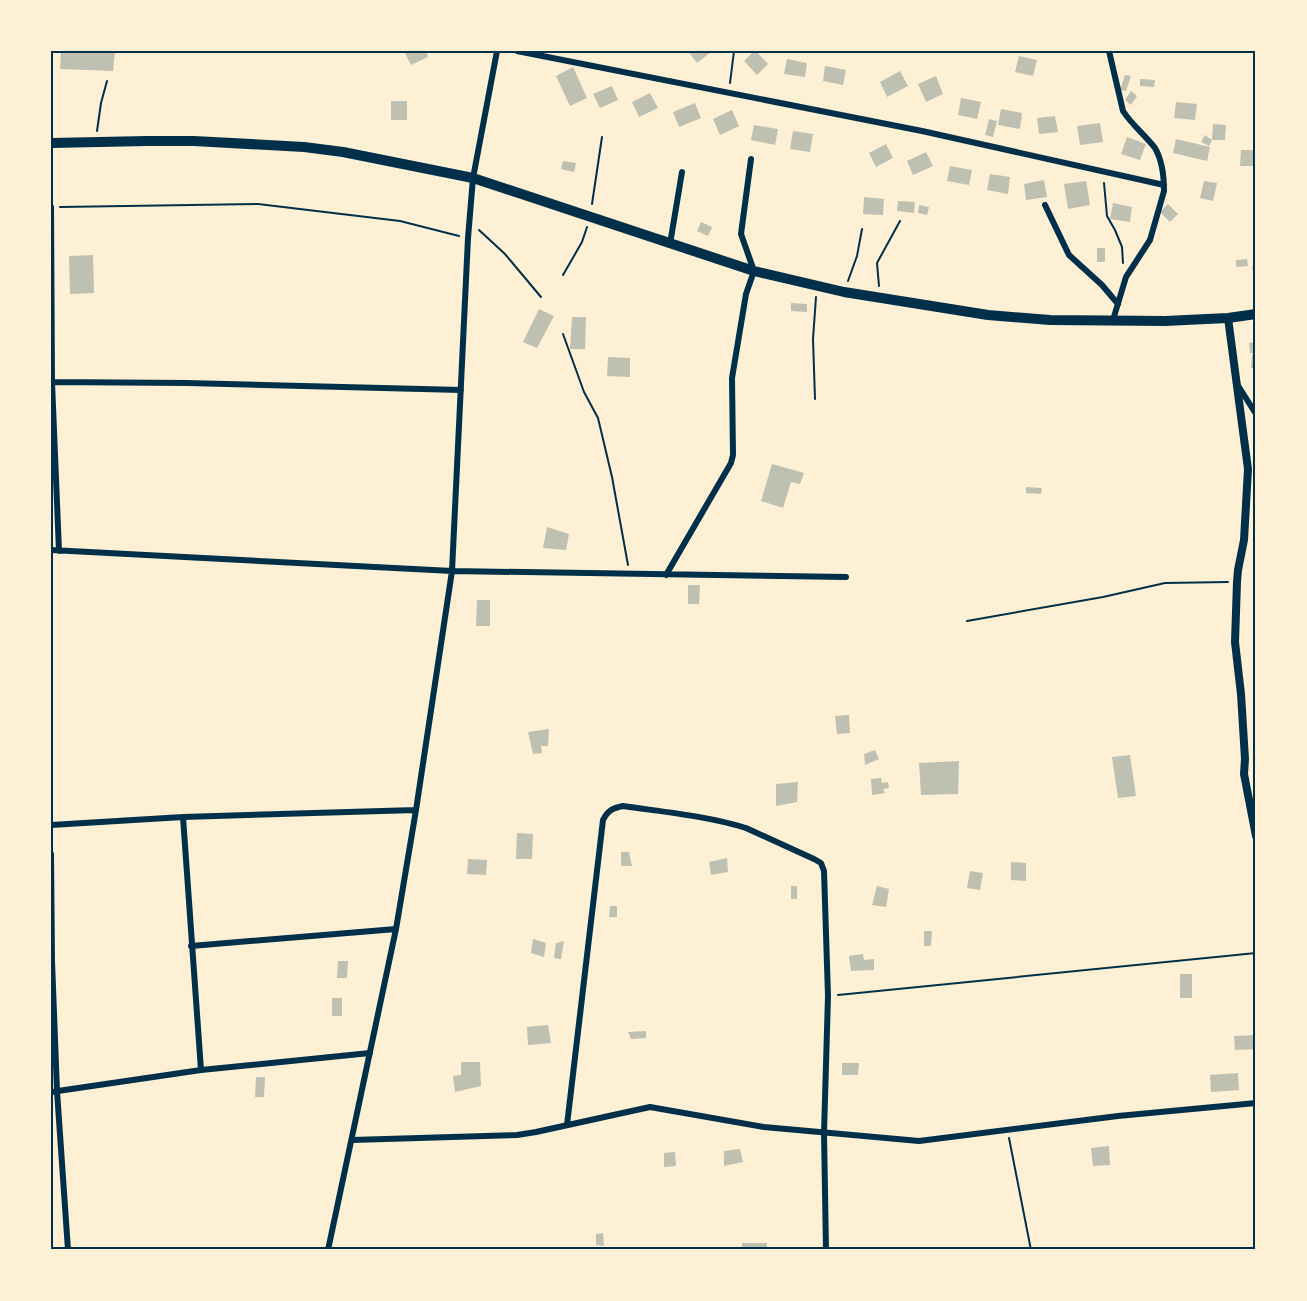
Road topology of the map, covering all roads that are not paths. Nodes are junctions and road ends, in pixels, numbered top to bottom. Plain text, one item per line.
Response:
1 (497, 51) edge
2 (517, 51) edge
3 (1109, 51) edge
4 (51, 144) edge
5 (751, 159) dead end
6 (682, 172) dead end
7 (473, 178) junction
8 (1164, 185) junction
9 (1045, 205) dead end
10 (51, 207) edge
11 (670, 244) junction
12 (754, 271) junction
13 (1118, 304) junction
14 (1256, 314) edge
15 (1228, 318) junction
16 (1113, 321) junction
17 (1236, 381) junction
18 (51, 382) edge
19 (460, 390) junction
20 (1256, 414) edge
21 (51, 550) edge
22 (59, 551) junction
23 (452, 571) junction
24 (666, 574) junction
25 (846, 577) dead end
26 (416, 810) junction
27 (183, 817) junction
28 (51, 825) edge
29 (1256, 836) edge
30 (51, 854) edge
31 (396, 929) junction
32 (191, 946) junction
33 (51, 961) edge
34 (370, 1053) junction
35 (201, 1070) junction
36 (54, 1091) edge
37 (1256, 1103) edge
38 (567, 1125) junction
39 (824, 1133) junction
40 (352, 1140) junction
41 (68, 1250) edge
42 (328, 1250) edge
43 (826, 1250) edge

1 - 7 street
2 - 8 street
3 - 8 street
4 - 7 main road
5 - 12 street
6 - 11 street
7 - 11 main road
7 - 19 street
8 - 13 street
9 - 13 street
10 - 18 street
11 - 12 main road
12 - 16 main road
12 - 24 street
13 - 16 street
14 - 15 main road
15 - 16 main road
15 - 17 street
17 - 20 street
17 - 29 street
18 - 19 street
18 - 22 street
19 - 23 street
21 - 22 street
22 - 23 street
23 - 24 street
23 - 26 street
24 - 25 street
26 - 27 street
26 - 31 street
27 - 28 street
27 - 32 street
30 - 33 street
31 - 32 street
31 - 34 street
32 - 35 street
33 - 36 street
34 - 35 street
34 - 40 street
35 - 36 street
36 - 41 street
37 - 39 street
38 - 39 street
38 - 39 street
38 - 40 street
39 - 43 street
40 - 42 street

